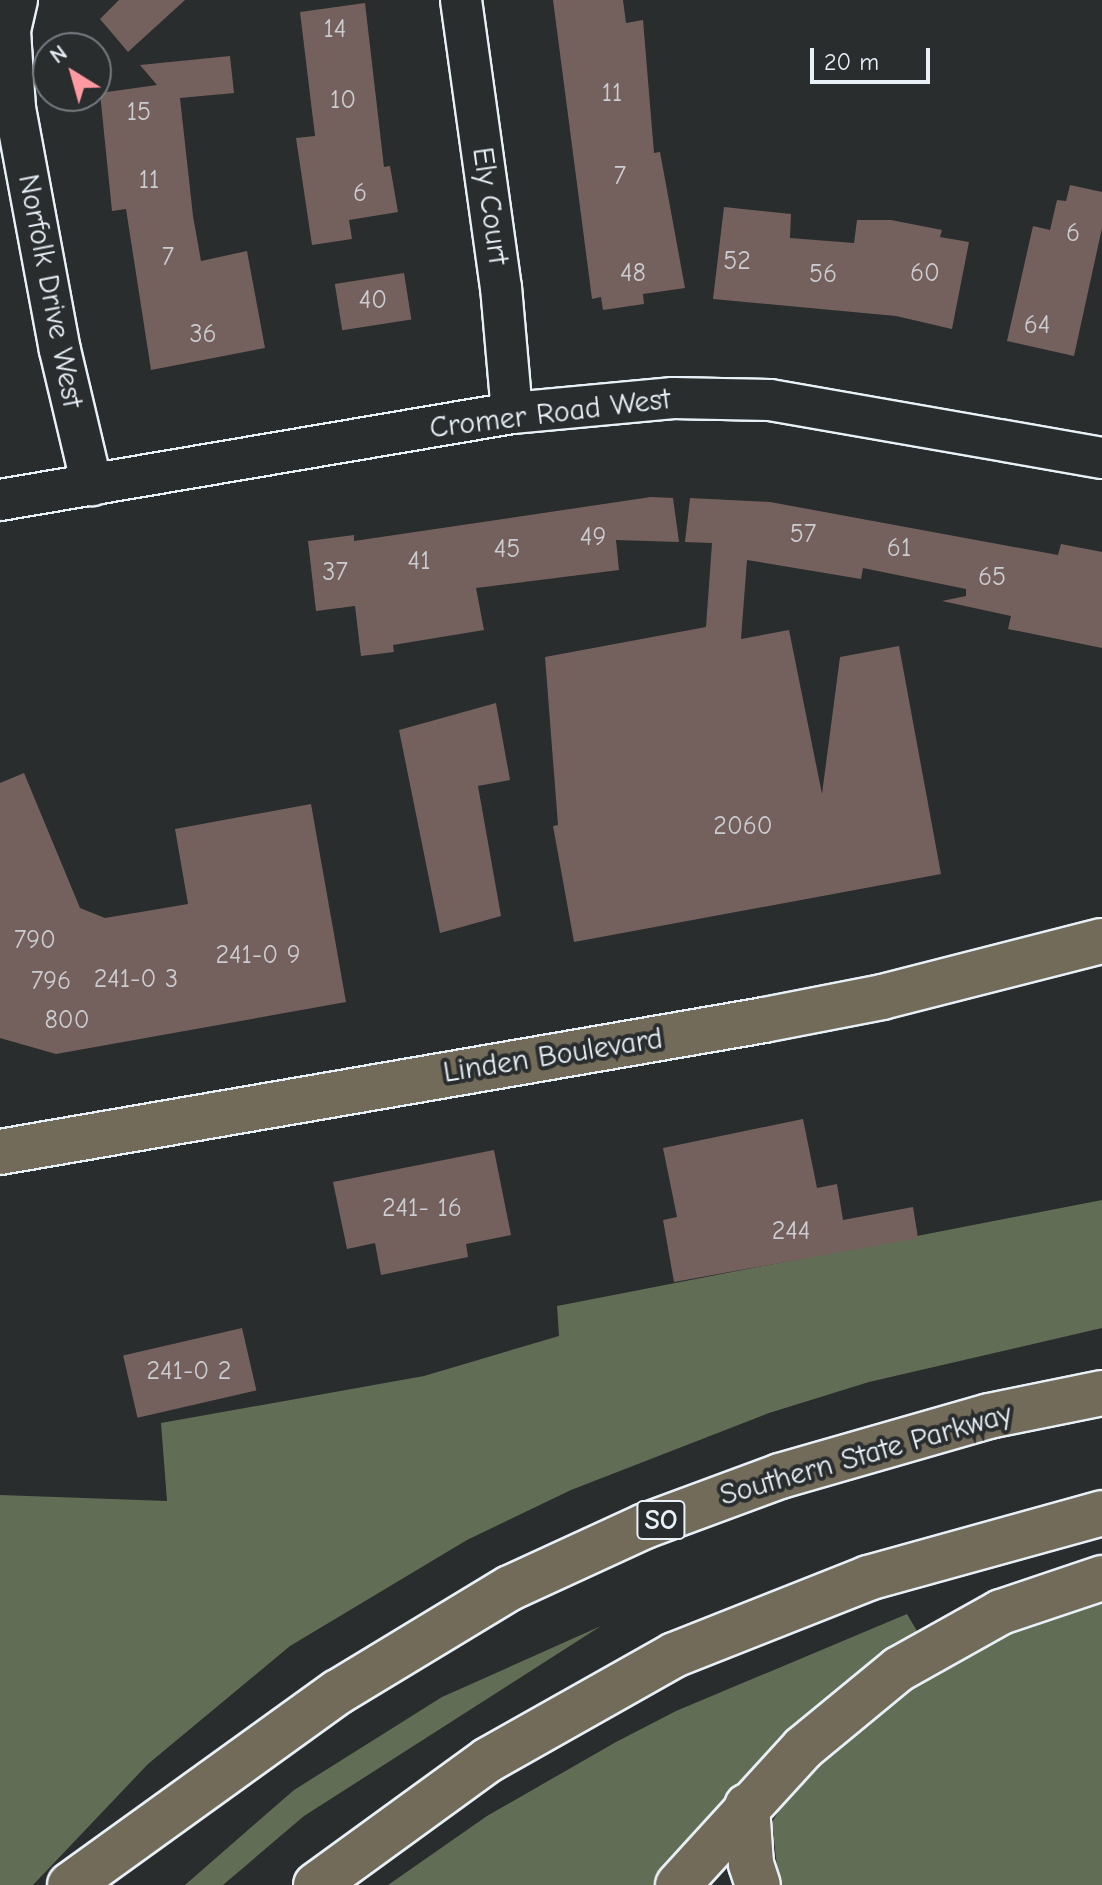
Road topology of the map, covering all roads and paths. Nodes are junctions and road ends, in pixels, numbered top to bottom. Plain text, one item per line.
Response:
1 (17, 0) edge
2 (461, 0) edge
3 (512, 413) junction
4 (1102, 458) edge
5 (92, 485) junction
6 (0, 500) edge
7 (1102, 941) edge
8 (0, 1152) edge
9 (1102, 1393) edge
10 (1102, 1513) edge
11 (1102, 1578) edge
12 (264, 1750) junction
13 (747, 1806) junction
14 (70, 1885) edge
15 (125, 1885) edge
16 (316, 1885) edge
17 (678, 1885) edge
18 (758, 1885) edge

1 - 5 street, Norfolk Drive West
2 - 3 street, Ely Court
3 - 4 street, Cromer Road West
3 - 5 street, Cromer Road West
5 - 6 street, Cromer Road West
7 - 8 main road, Linden Boulevard
9 - 12 main road, Southern State Parkway / SO
10 - 16 main road
11 - 13 main road
12 - 14 main road
12 - 15 main road
13 - 17 main road
13 - 18 main road

